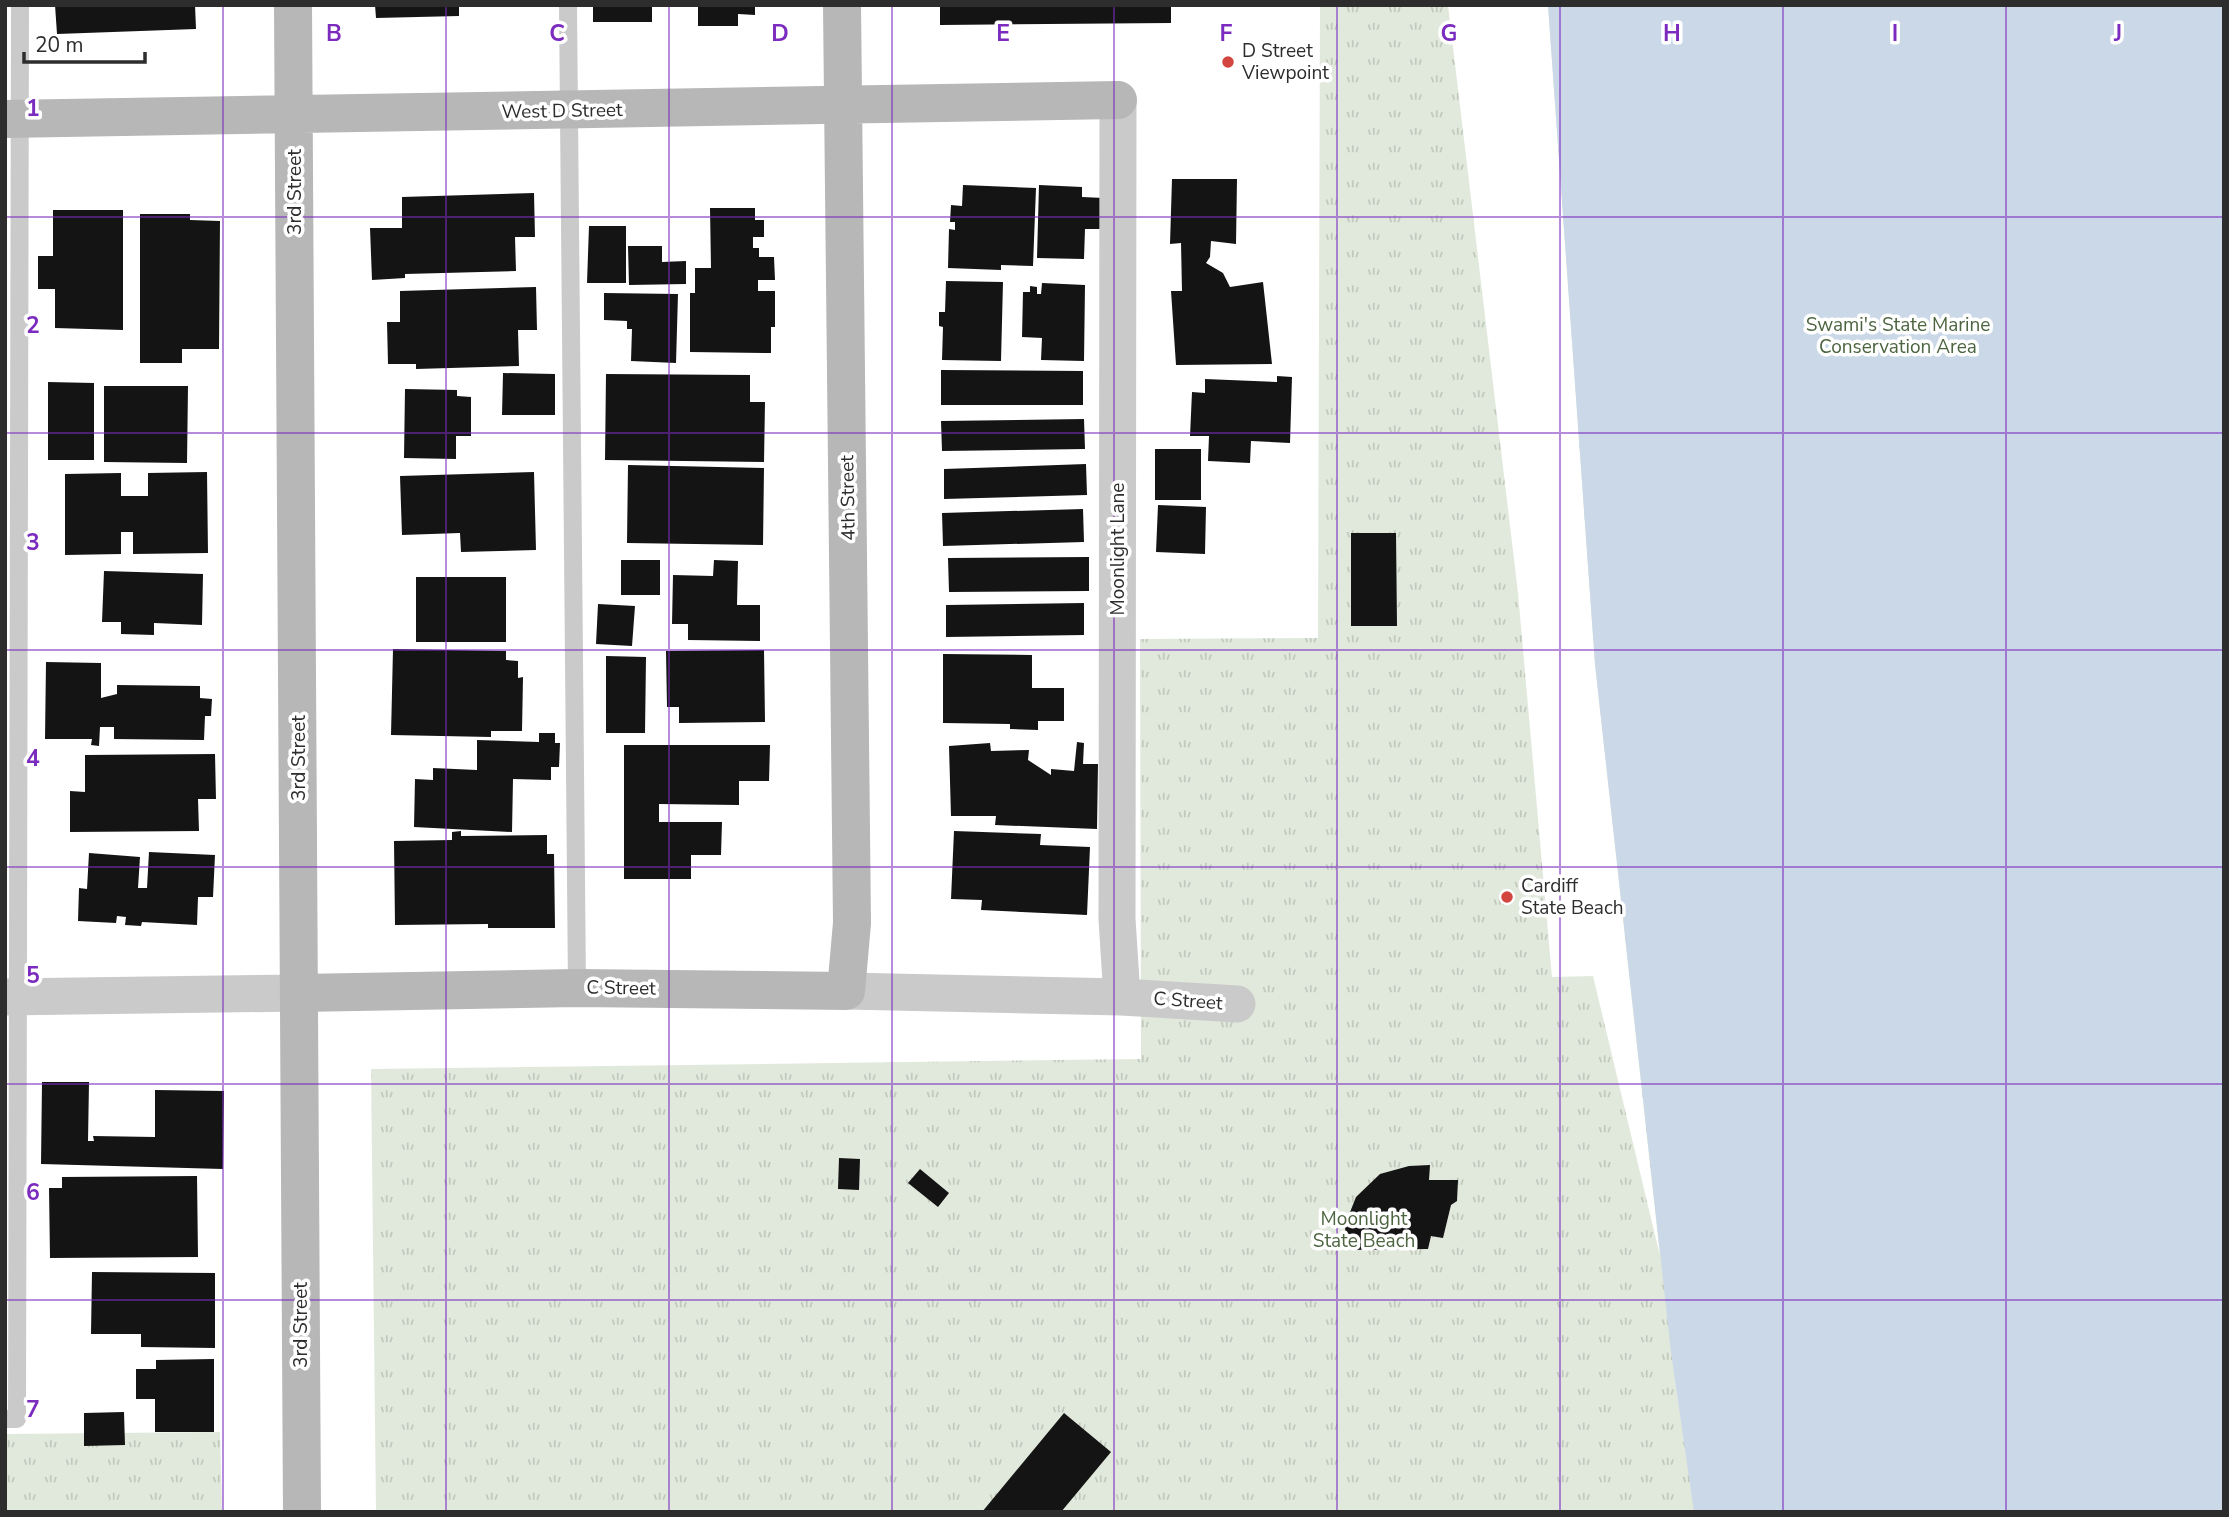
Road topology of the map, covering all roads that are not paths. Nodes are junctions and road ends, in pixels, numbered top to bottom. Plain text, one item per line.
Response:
1 (20, 5) edge
2 (293, 5) edge
3 (568, 5) edge
4 (842, 5) edge
5 (1118, 100) joint
6 (844, 106) junction
7 (570, 111) junction
8 (294, 113) junction
9 (13, 119) edge
10 (577, 988) junction
11 (846, 991) junction
12 (300, 993) junction
13 (13, 997) edge
14 (1122, 997) junction
15 (1237, 1004) dead end
16 (5, 1419) edge
17 (302, 1512) edge

1 - 9 lane
2 - 8 street, 3rd Street
3 - 7 lane
4 - 6 street, 4th Street
5 - 6 street, West D Street
5 - 14 street, Moonlight Lane
6 - 7 street, West D Street
6 - 11 street, 4th Street
7 - 8 street, West D Street
7 - 10 lane
8 - 9 street, West D Street
8 - 12 street, 3rd Street
9 - 13 lane
10 - 11 street, C Street
10 - 12 street, C Street
11 - 14 street, C Street
12 - 13 street, C Street
12 - 17 street, 3rd Street
13 - 16 lane
14 - 15 street, C Street

